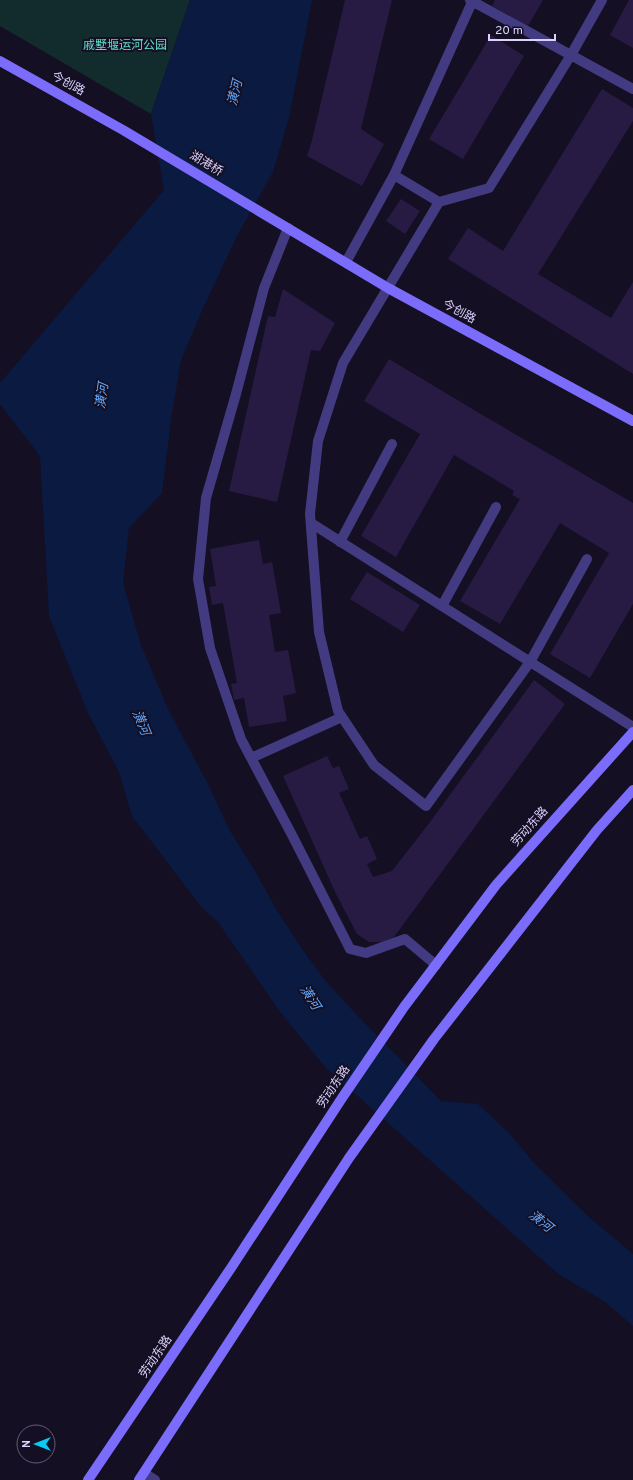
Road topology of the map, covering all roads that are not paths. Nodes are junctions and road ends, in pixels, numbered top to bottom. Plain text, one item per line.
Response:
1 (472, 0) edge
2 (602, 0) edge
3 (571, 55) junction
4 (0, 61) edge
5 (633, 89) edge
6 (123, 130) joint
7 (394, 175) junction
8 (439, 202) junction
9 (275, 220) joint
10 (288, 228) junction
11 (346, 262) junction
12 (388, 288) junction
13 (633, 421) edge
14 (392, 444) dead end
15 (496, 507) dead end
16 (311, 523) junction
17 (340, 542) junction
18 (587, 560) dead end
19 (442, 606) junction
20 (530, 662) junction
21 (342, 717) junction
22 (633, 727) edge
23 (633, 732) edge
24 (251, 758) junction
25 (633, 790) edge
26 (436, 965) junction
27 (142, 1476) edge
28 (88, 1480) edge
29 (155, 1480) edge

1 - 3 street
1 - 7 street
2 - 3 street
3 - 5 street
3 - 8 street
4 - 6 main road, 今创路
6 - 9 main road, 湖港桥
7 - 8 street
7 - 11 street
8 - 12 street
9 - 10 main road, 今创路
10 - 11 main road, 今创路
10 - 24 street
11 - 12 main road, 今创路
12 - 13 main road, 今创路
12 - 16 street
14 - 17 street
15 - 19 street
16 - 17 street
16 - 21 street
17 - 19 street
18 - 20 street
19 - 20 street
20 - 21 street
20 - 22 street
21 - 24 street
23 - 26 main road, 劳动东路
24 - 26 street
25 - 27 main road
26 - 28 main road, 劳动东路
27 - 29 street

